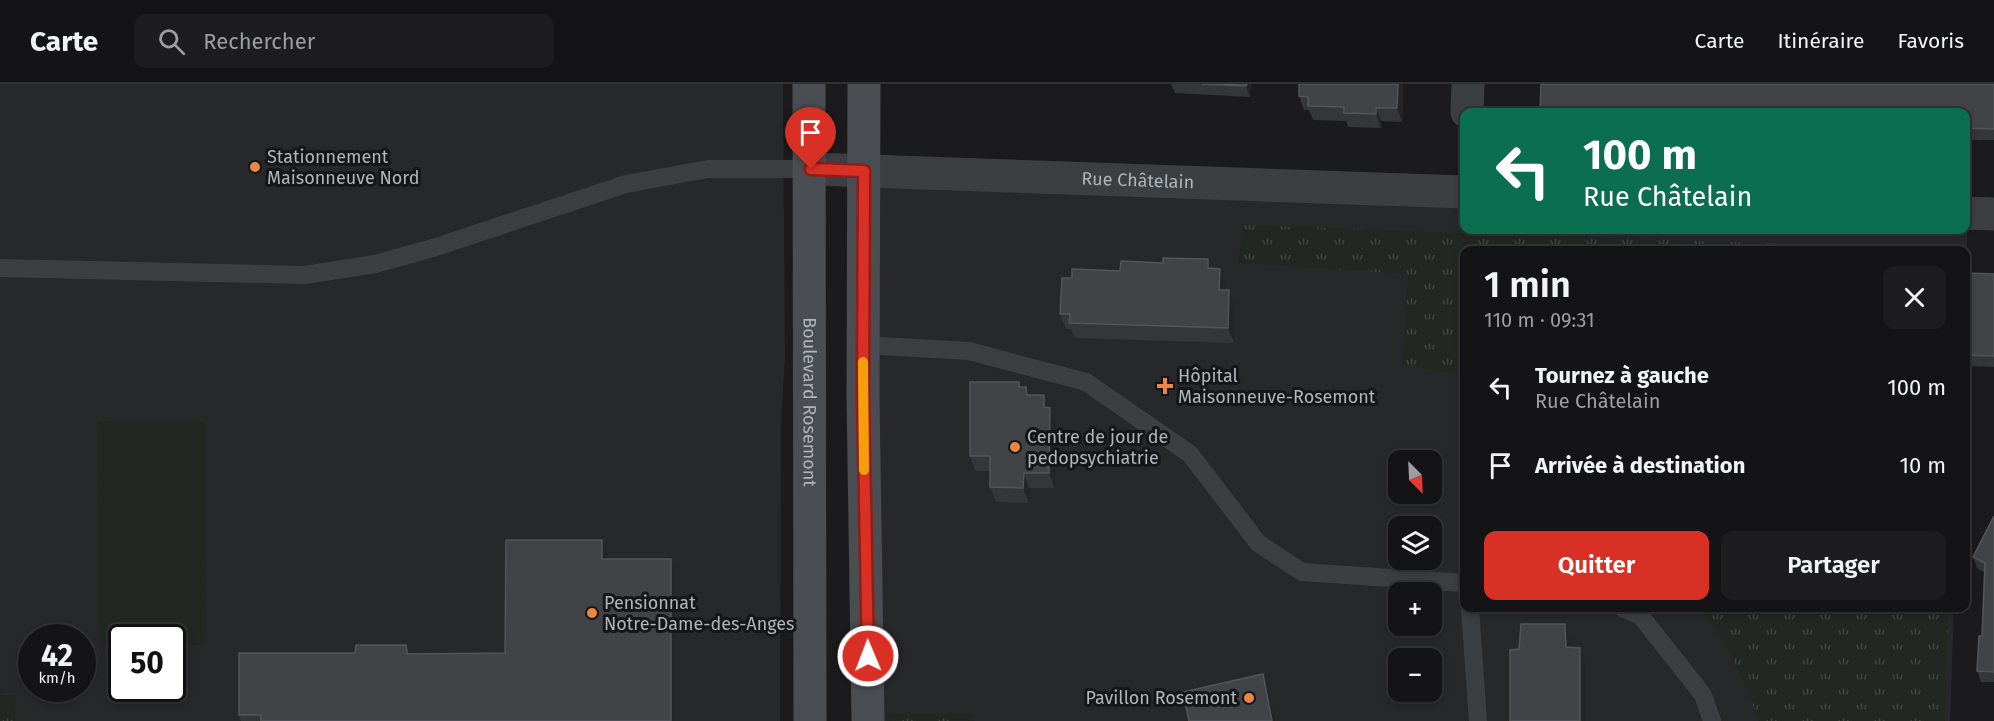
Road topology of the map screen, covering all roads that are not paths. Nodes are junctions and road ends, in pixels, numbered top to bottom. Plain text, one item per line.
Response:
1 (809, 84) edge
2 (864, 84) edge
3 (1468, 84) edge
4 (1467, 108) edge
5 (811, 169) junction
6 (864, 171) junction
7 (1460, 192) edge
8 (1970, 213) edge
9 (1994, 214) edge
10 (0, 268) edge
11 (863, 345) junction
12 (1460, 583) edge
13 (1470, 612) edge
14 (1632, 612) edge
15 (810, 721) edge
16 (868, 721) edge
17 (1478, 721) edge
18 (1712, 721) edge

1 - 5 main road, Boulevard Rosemont
2 - 6 main road
3 - 4 street
5 - 6 street, Rue Châtelain
5 - 10 lane
5 - 15 main road, Boulevard Rosemont
6 - 7 street, Rue Châtelain
6 - 11 main road
8 - 9 street
11 - 12 lane
11 - 16 main road
13 - 17 lane
14 - 18 lane

